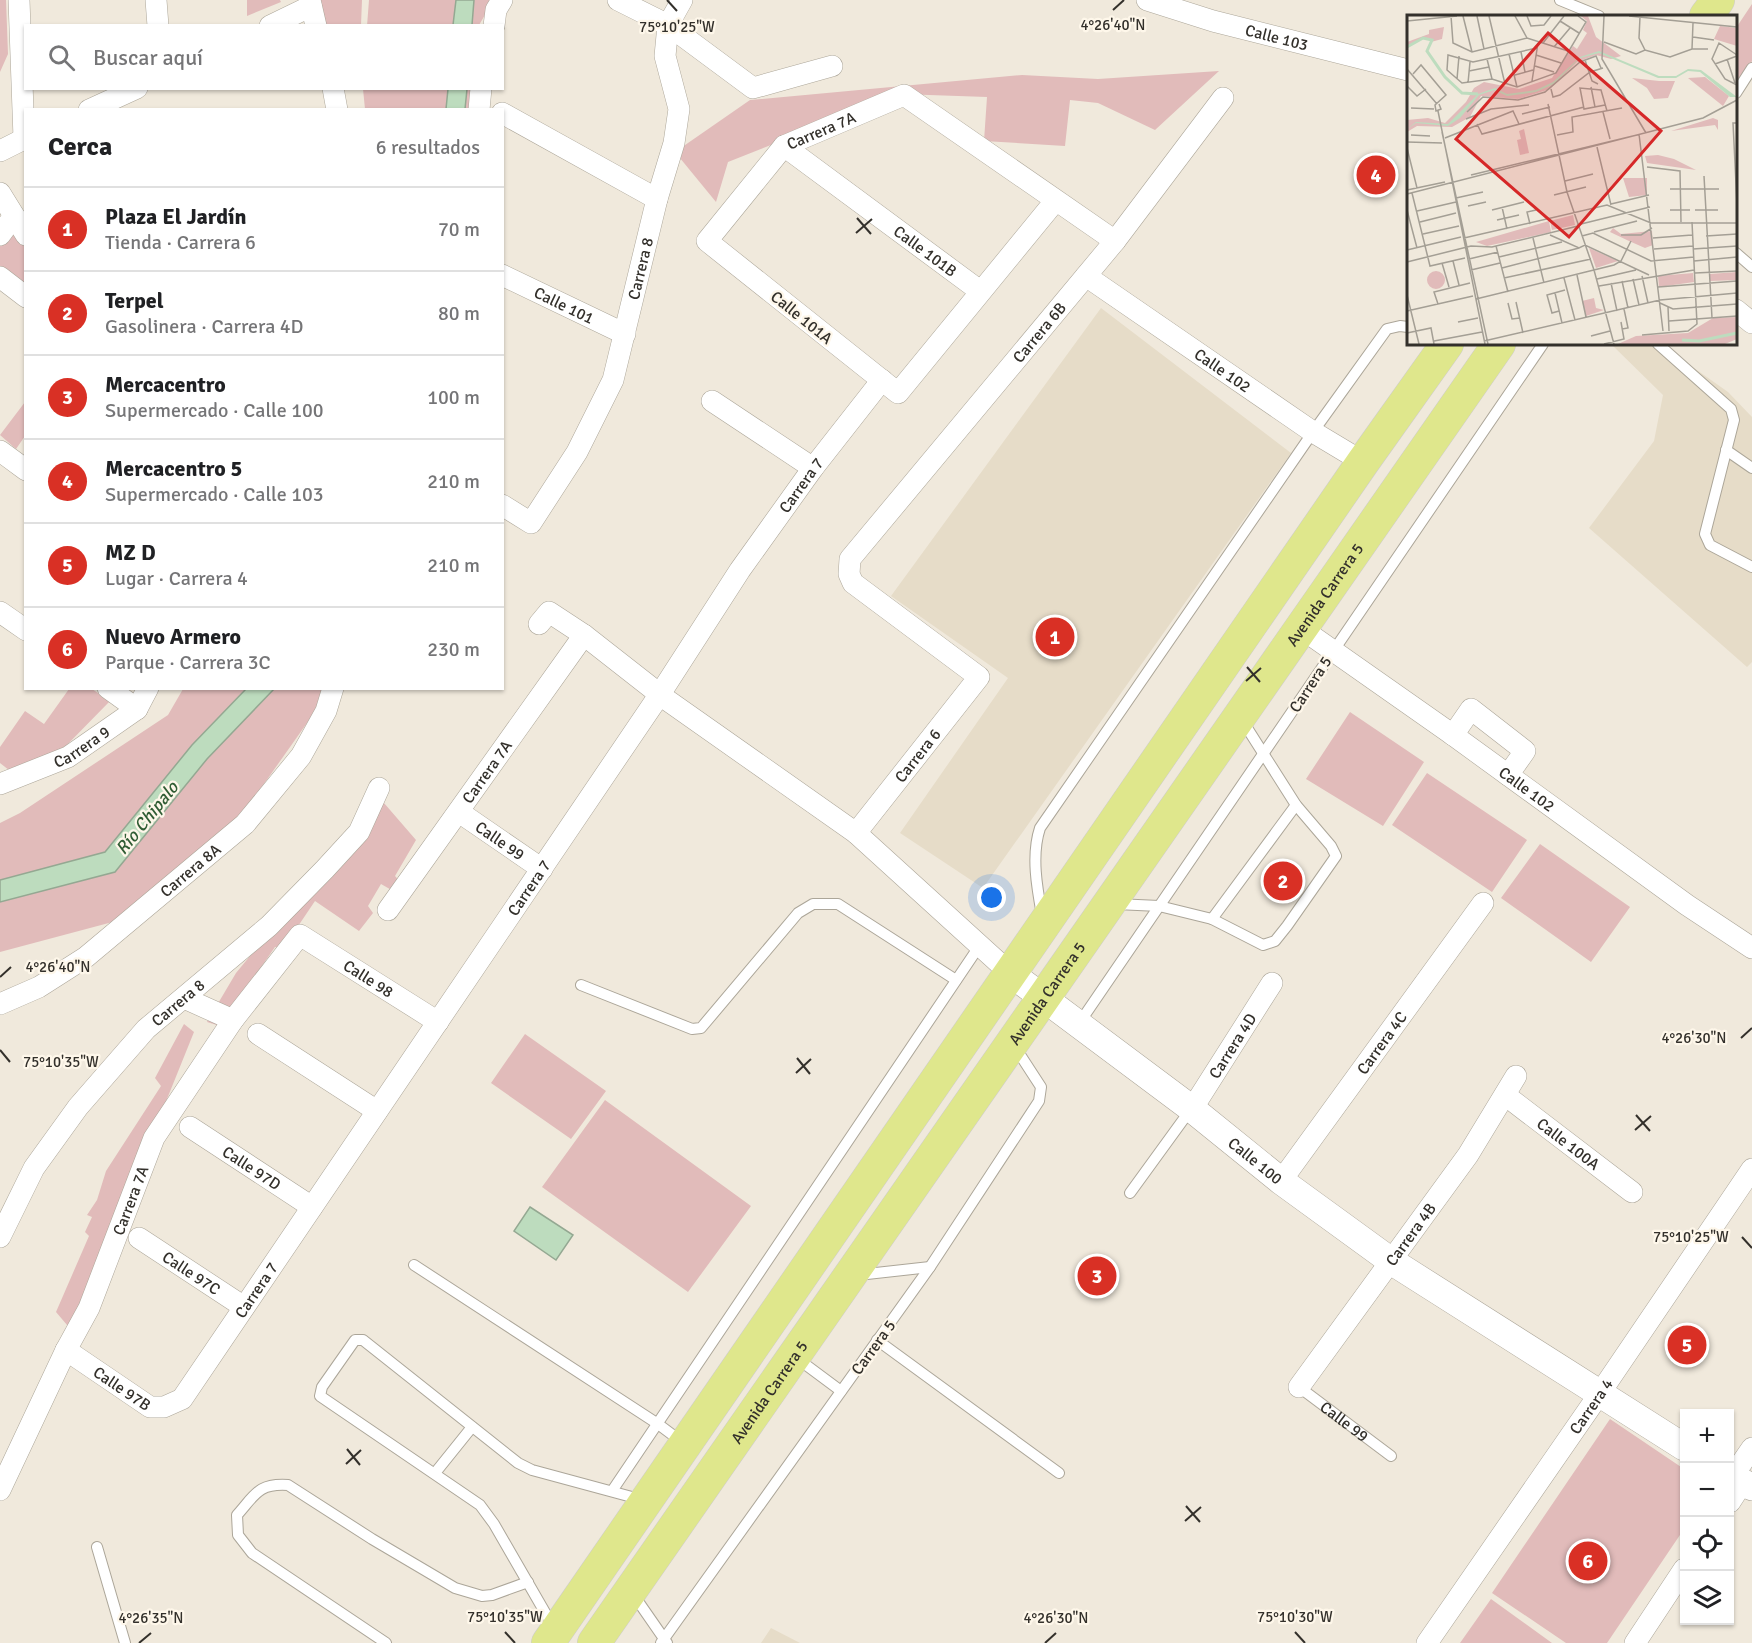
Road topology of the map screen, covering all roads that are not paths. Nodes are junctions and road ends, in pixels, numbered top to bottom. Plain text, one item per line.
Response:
1 (19, 0) edge
2 (156, 0) edge
3 (502, 0) edge
4 (618, 0) edge
5 (682, 0) edge
6 (1147, 0) edge
7 (1560, 0) edge
8 (1718, 0) edge
9 (312, 10) edge
10 (1597, 15) edge
11 (1707, 15) edge
12 (158, 24) edge
13 (275, 24) edge
14 (494, 24) edge
15 (668, 25) junction
16 (832, 66) dead end
17 (1752, 68) edge
18 (1407, 70) edge
19 (132, 90) edge
20 (333, 90) edge
21 (1737, 91) edge
22 (1223, 98) dead end
23 (93, 108) edge
24 (337, 108) edge
25 (504, 114) edge
26 (24, 115) edge
27 (24, 139) edge
28 (784, 146) junction
29 (0, 152) edge
30 (0, 193) edge
31 (657, 199) junction
32 (1056, 200) junction
33 (14, 216) junction
34 (24, 232) edge
35 (0, 235) edge
36 (707, 241) joint
37 (1115, 241) junction
38 (1737, 255) edge
39 (1752, 267) edge
40 (504, 276) edge
41 (1086, 276) junction
42 (0, 277) edge
43 (980, 291) junction
44 (24, 295) edge
45 (1737, 311) edge
46 (1752, 322) edge
47 (1407, 327) edge
48 (625, 334) junction
49 (1447, 345) edge
50 (1498, 345) edge
51 (1542, 345) edge
52 (1659, 345) edge
53 (890, 386) junction
54 (712, 401) dead end
55 (1313, 432) junction
56 (1726, 450) junction
57 (0, 451) edge
58 (1363, 462) junction
59 (813, 468) junction
60 (1752, 468) edge
61 (24, 469) edge
62 (504, 506) edge
63 (1752, 567) edge
64 (0, 612) edge
65 (539, 624) dead end
66 (24, 627) edge
67 (1302, 629) junction
68 (584, 635) junction
69 (1332, 650) junction
70 (980, 677) joint
71 (111, 690) edge
72 (147, 690) edge
73 (332, 690) edge
74 (660, 694) junction
75 (137, 709) junction
76 (1240, 717) junction
77 (1453, 735) junction
78 (1263, 755) junction
79 (1508, 775) junction
80 (3, 778) edge
81 (379, 788) dead end
82 (1296, 805) junction
83 (459, 812) junction
84 (856, 834) junction
85 (542, 868) junction
86 (1483, 903) dead end
87 (1110, 904) junction
88 (1159, 906) junction
89 (388, 910) dead end
90 (1212, 919) junction
91 (1043, 925) junction
92 (300, 935) joint
93 (980, 945) junction
94 (1752, 948) edge
95 (1010, 973) junction
96 (956, 980) junction
97 (1272, 983) dead end
98 (581, 985) dead end
99 (184, 998) junction
100 (1043, 999) junction
101 (0, 1004) edge
102 (233, 1020) junction
103 (438, 1022) junction
104 (1078, 1026) junction
105 (258, 1034) dead end
106 (1012, 1043) junction
107 (1516, 1076) dead end
108 (1505, 1095) junction
109 (1191, 1109) junction
110 (377, 1111) junction
111 (190, 1127) dead end
112 (1752, 1169) edge
113 (1281, 1181) junction
114 (1632, 1192) dead end
115 (1130, 1193) dead end
116 (312, 1207) junction
117 (0, 1237) edge
118 (139, 1238) dead end
119 (1390, 1261) junction
120 (414, 1265) dead end
121 (930, 1267) junction
122 (850, 1276) junction
123 (244, 1307) junction
124 (877, 1340) junction
125 (66, 1350) junction
126 (794, 1356) junction
127 (1299, 1387) joint
128 (841, 1391) junction
129 (1600, 1394) junction
130 (182, 1399) joint
131 (658, 1424) junction
132 (471, 1426) junction
133 (685, 1444) junction
134 (1680, 1444) edge
135 (1752, 1448) edge
136 (1391, 1456) dead end
137 (435, 1473) junction
138 (1059, 1473) dead end
139 (1737, 1485) edge
140 (0, 1490) edge
141 (612, 1491) junction
142 (646, 1501) junction
143 (97, 1547) dead end
144 (1683, 1571) edge
145 (528, 1582) junction
146 (631, 1591) junction
147 (552, 1637) edge
148 (664, 1642) edge
149 (125, 1643) edge
150 (386, 1643) edge
151 (594, 1643) edge
152 (1427, 1643) edge
153 (1635, 1643) edge

1 - 26 street
2 - 12 street
3 - 14 street
4 - 15 street
5 - 15 street, Carrera 8
6 - 18 street, Calle 103
7 - 10 lane
8 - 11 main road
9 - 13 street
15 - 16 street
15 - 31 street, Carrera 8
17 - 21 lane
19 - 23 street
20 - 24 street
22 - 37 street, Carrera 6B
25 - 31 street
27 - 29 street
28 - 32 street, Carrera 7A
28 - 36 street, Carrera 7A
28 - 43 street, Calle 101B
30 - 33 street
31 - 48 street, Carrera 8
32 - 37 street
32 - 43 street, Carrera 7
33 - 34 street
33 - 35 street
36 - 53 street, Calle 101A
37 - 41 street, Carrera 6B
38 - 39 lane
40 - 48 street, Calle 101
41 - 55 street, Calle 102
41 - 70 street, Carrera 6B
42 - 44 street
43 - 53 street, Carrera 7
45 - 46 street
47 - 55 lane
48 - 62 street, Carrera 8
49 - 58 main road
50 - 67 main road, Avenida Carrera 5
51 - 69 lane, Carrera 5
52 - 56 lane
53 - 59 street, Carrera 7
54 - 59 street
55 - 58 street, Calle 102
55 - 91 lane
56 - 60 lane
56 - 63 lane
57 - 61 street
58 - 91 main road
59 - 74 street, Carrera 7
64 - 66 street
65 - 68 street, Calle 100
67 - 69 street, Calle 102
67 - 76 main road, Avenida Carrera 5
68 - 74 street, Calle 100
68 - 83 street, Carrera 7A
69 - 77 street, Calle 102
69 - 78 lane, Carrera 5
70 - 84 street, Carrera 6
71 - 75 street
72 - 75 street, Carrera 9
73 - 101 street, Carrera 8A
74 - 84 street, Calle 100
74 - 85 street, Carrera 7
75 - 80 street, Carrera 9
76 - 78 lane
76 - 87 main road, Avenida Carrera 5
77 - 79 street, Calle 102
77 - 79 street
78 - 82 lane
78 - 88 lane, Carrera 5
79 - 94 street, Calle 102
81 - 99 street, Carrera 8
82 - 90 lane
82 - 90 lane
83 - 85 street, Calle 99
83 - 89 street, Carrera 7A
84 - 93 street, Calle 100
85 - 103 street, Carrera 7
86 - 113 street, Carrera 4C
87 - 88 lane
87 - 100 main road, Avenida Carrera 5
88 - 90 lane
88 - 104 lane, Carrera 5
91 - 95 main road
92 - 102 street, Carrera 7A
92 - 103 street, Calle 98
93 - 95 street, Calle 100
93 - 96 lane
95 - 100 street, Calle 100
95 - 133 main road
96 - 98 lane
96 - 131 lane
97 - 109 street, Carrera 4D
99 - 102 street
99 - 117 street, Carrera 8
100 - 104 street, Calle 100
100 - 106 main road, Avenida Carrera 5
102 - 125 street, Carrera 7A
103 - 110 street, Carrera 7
104 - 109 street, Calle 100
105 - 110 street
106 - 121 lane, Carrera 5
106 - 122 main road, Avenida Carrera 5
107 - 108 street, Carrera 4B
108 - 114 street, Calle 100A
108 - 119 street, Carrera 4B
109 - 113 street, Calle 100
109 - 115 lane
110 - 116 street, Carrera 7
111 - 116 street, Calle 97D
112 - 129 street, Carrera 4
113 - 119 street, Calle 100
116 - 123 street, Carrera 7
118 - 123 street, Calle 97C
119 - 127 street, Carrera 4B
119 - 129 street, Calle 100
120 - 131 lane
121 - 122 lane
121 - 124 lane, Carrera 5
122 - 126 main road, Avenida Carrera 5
123 - 130 street, Carrera 7
124 - 128 lane, Carrera 5
124 - 138 lane
125 - 130 street, Calle 97B
125 - 140 street, Carrera 7A
126 - 128 lane
126 - 146 main road, Avenida Carrera 5
127 - 136 lane, Calle 99
128 - 148 lane, Carrera 5
129 - 134 street, Calle 100
129 - 152 street, Carrera 4
131 - 133 lane
131 - 141 lane
132 - 137 lane
132 - 137 lane
132 - 141 lane
133 - 142 main road
135 - 139 street
137 - 145 lane
141 - 142 lane
142 - 147 main road
143 - 149 lane
144 - 153 street
145 - 147 lane
145 - 150 lane
146 - 148 lane
146 - 151 main road, Avenida Carrera 5

